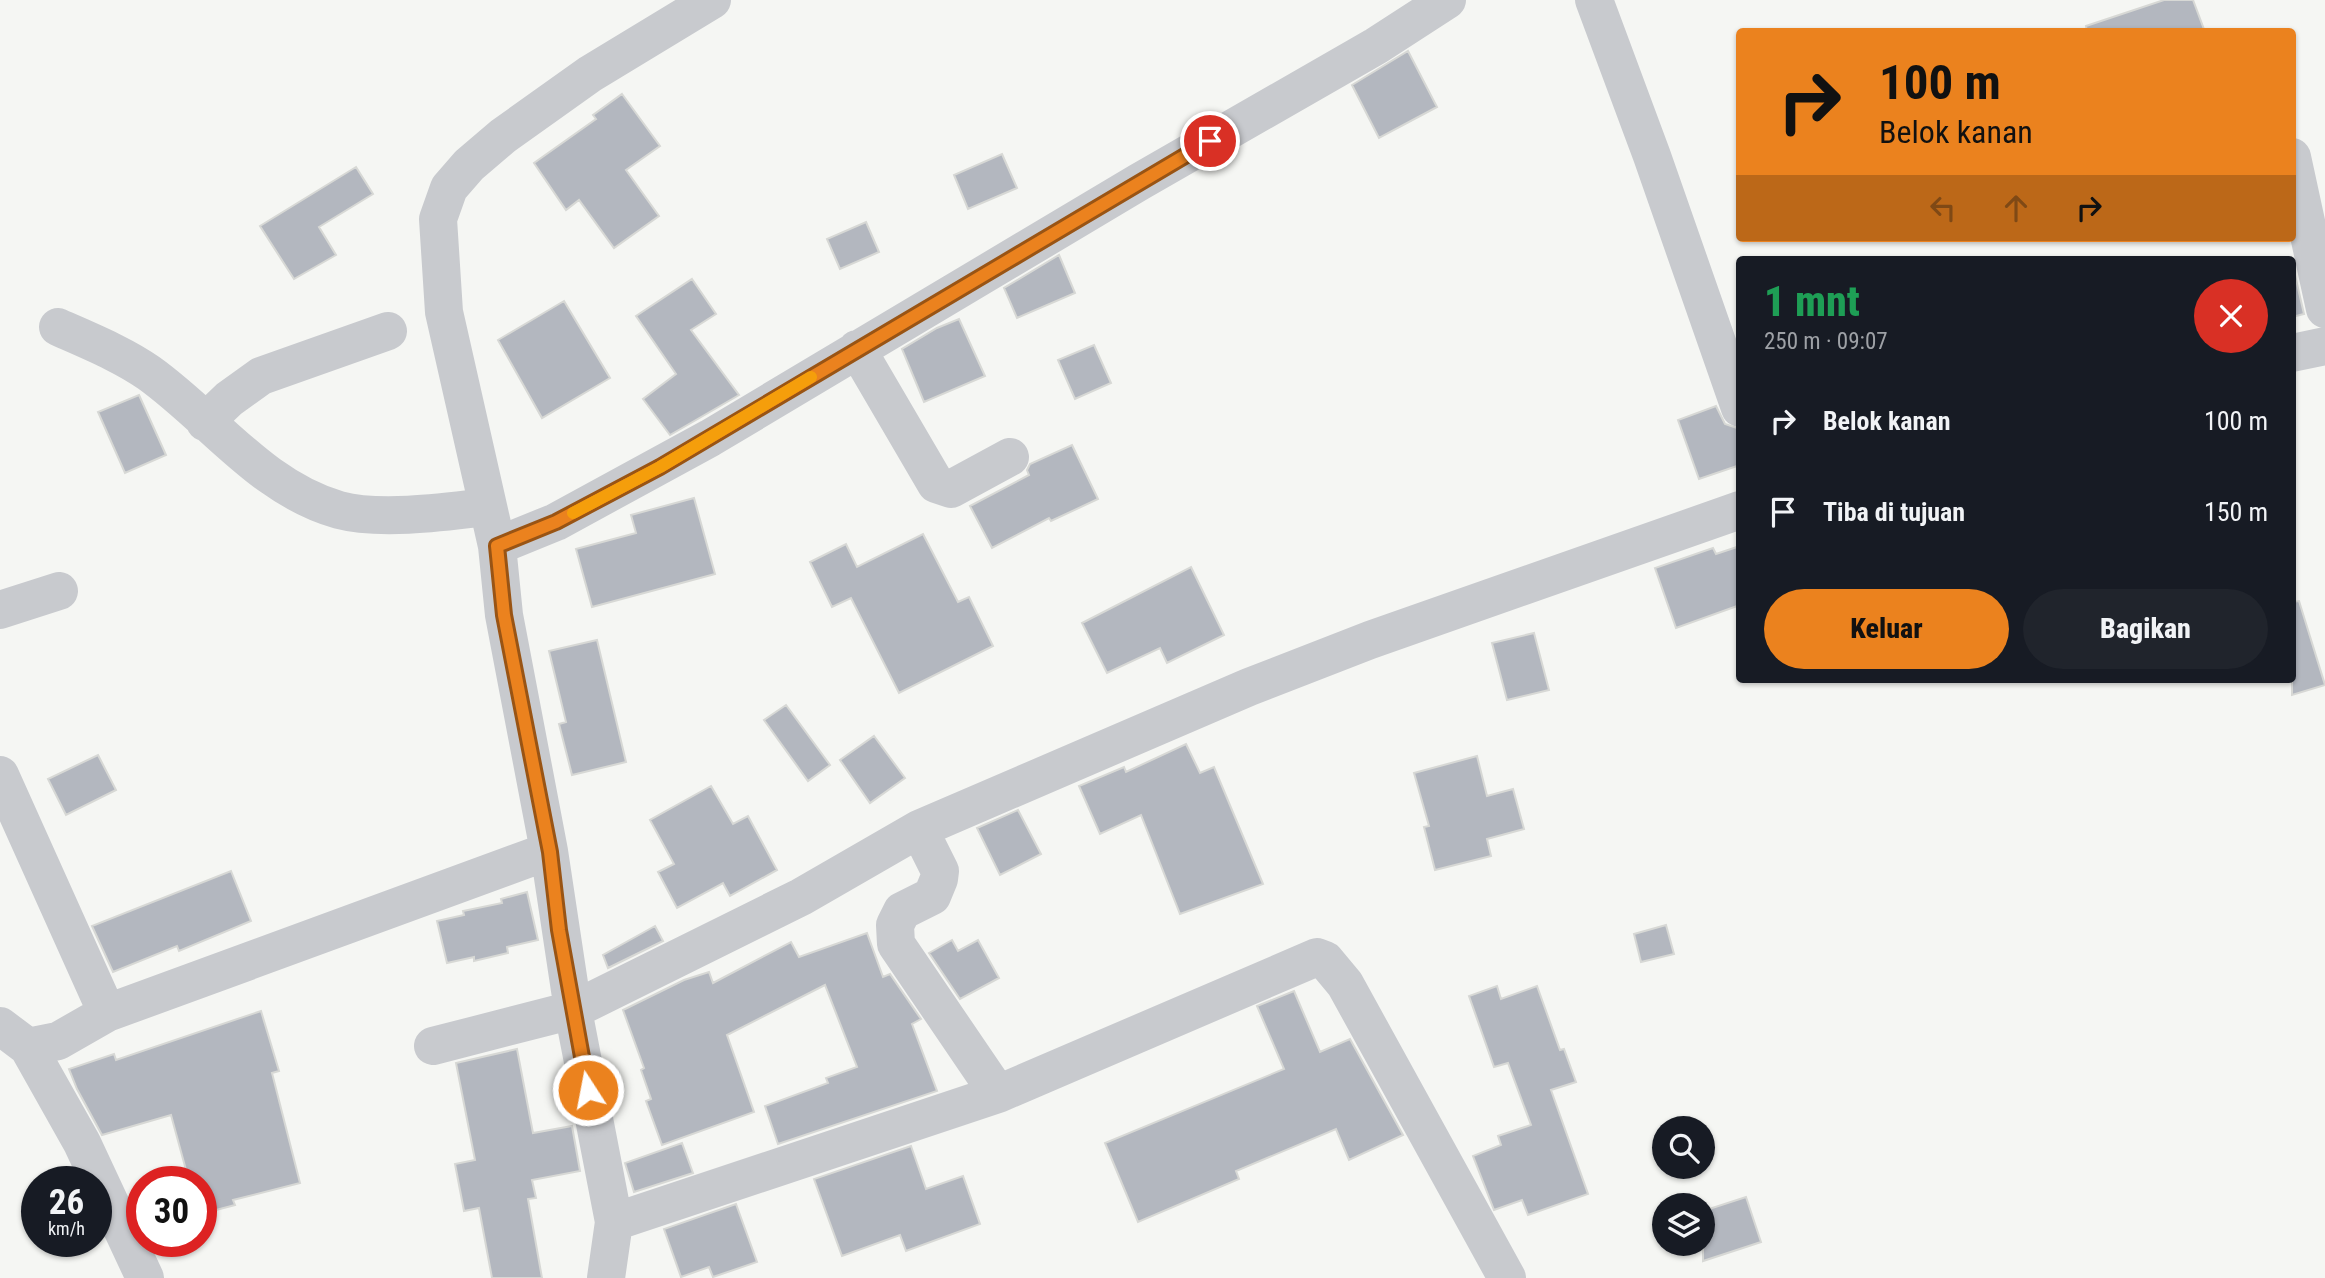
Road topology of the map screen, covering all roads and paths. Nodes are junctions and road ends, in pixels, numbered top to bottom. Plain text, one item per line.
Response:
1 (712, 0) edge
2 (1447, 0) edge
3 (1594, 0) edge
4 (2296, 175) edge
5 (2325, 309) edge
6 (58, 327) dead end
7 (388, 331) dead end
8 (2325, 346) edge
9 (857, 349) junction
10 (2296, 352) edge
11 (1736, 397) edge
12 (205, 422) junction
13 (1010, 457) dead end
14 (488, 506) junction
15 (1736, 511) edge
16 (497, 546) junction
17 (58, 591) dead end
18 (0, 610) edge
19 (0, 775) edge
20 (919, 829) junction
21 (550, 852) junction
22 (573, 1010) junction
23 (107, 1013) junction
24 (14, 1036) edge
25 (433, 1046) dead end
26 (998, 1094) junction
27 (614, 1222) junction
28 (145, 1278) edge
29 (606, 1278) edge
30 (1507, 1278) edge

1 - 14 street
2 - 9 street
3 - 11 street
4 - 5 street
6 - 12 street
7 - 12 street
8 - 10 street
9 - 13 street
9 - 16 street
12 - 14 street
14 - 16 street
15 - 20 street
16 - 21 street
17 - 18 street
19 - 23 street
20 - 22 street
20 - 26 street
21 - 22 street
21 - 23 street
22 - 25 street
22 - 27 street
23 - 24 street
24 - 28 street
26 - 27 street
26 - 30 street
27 - 29 street

